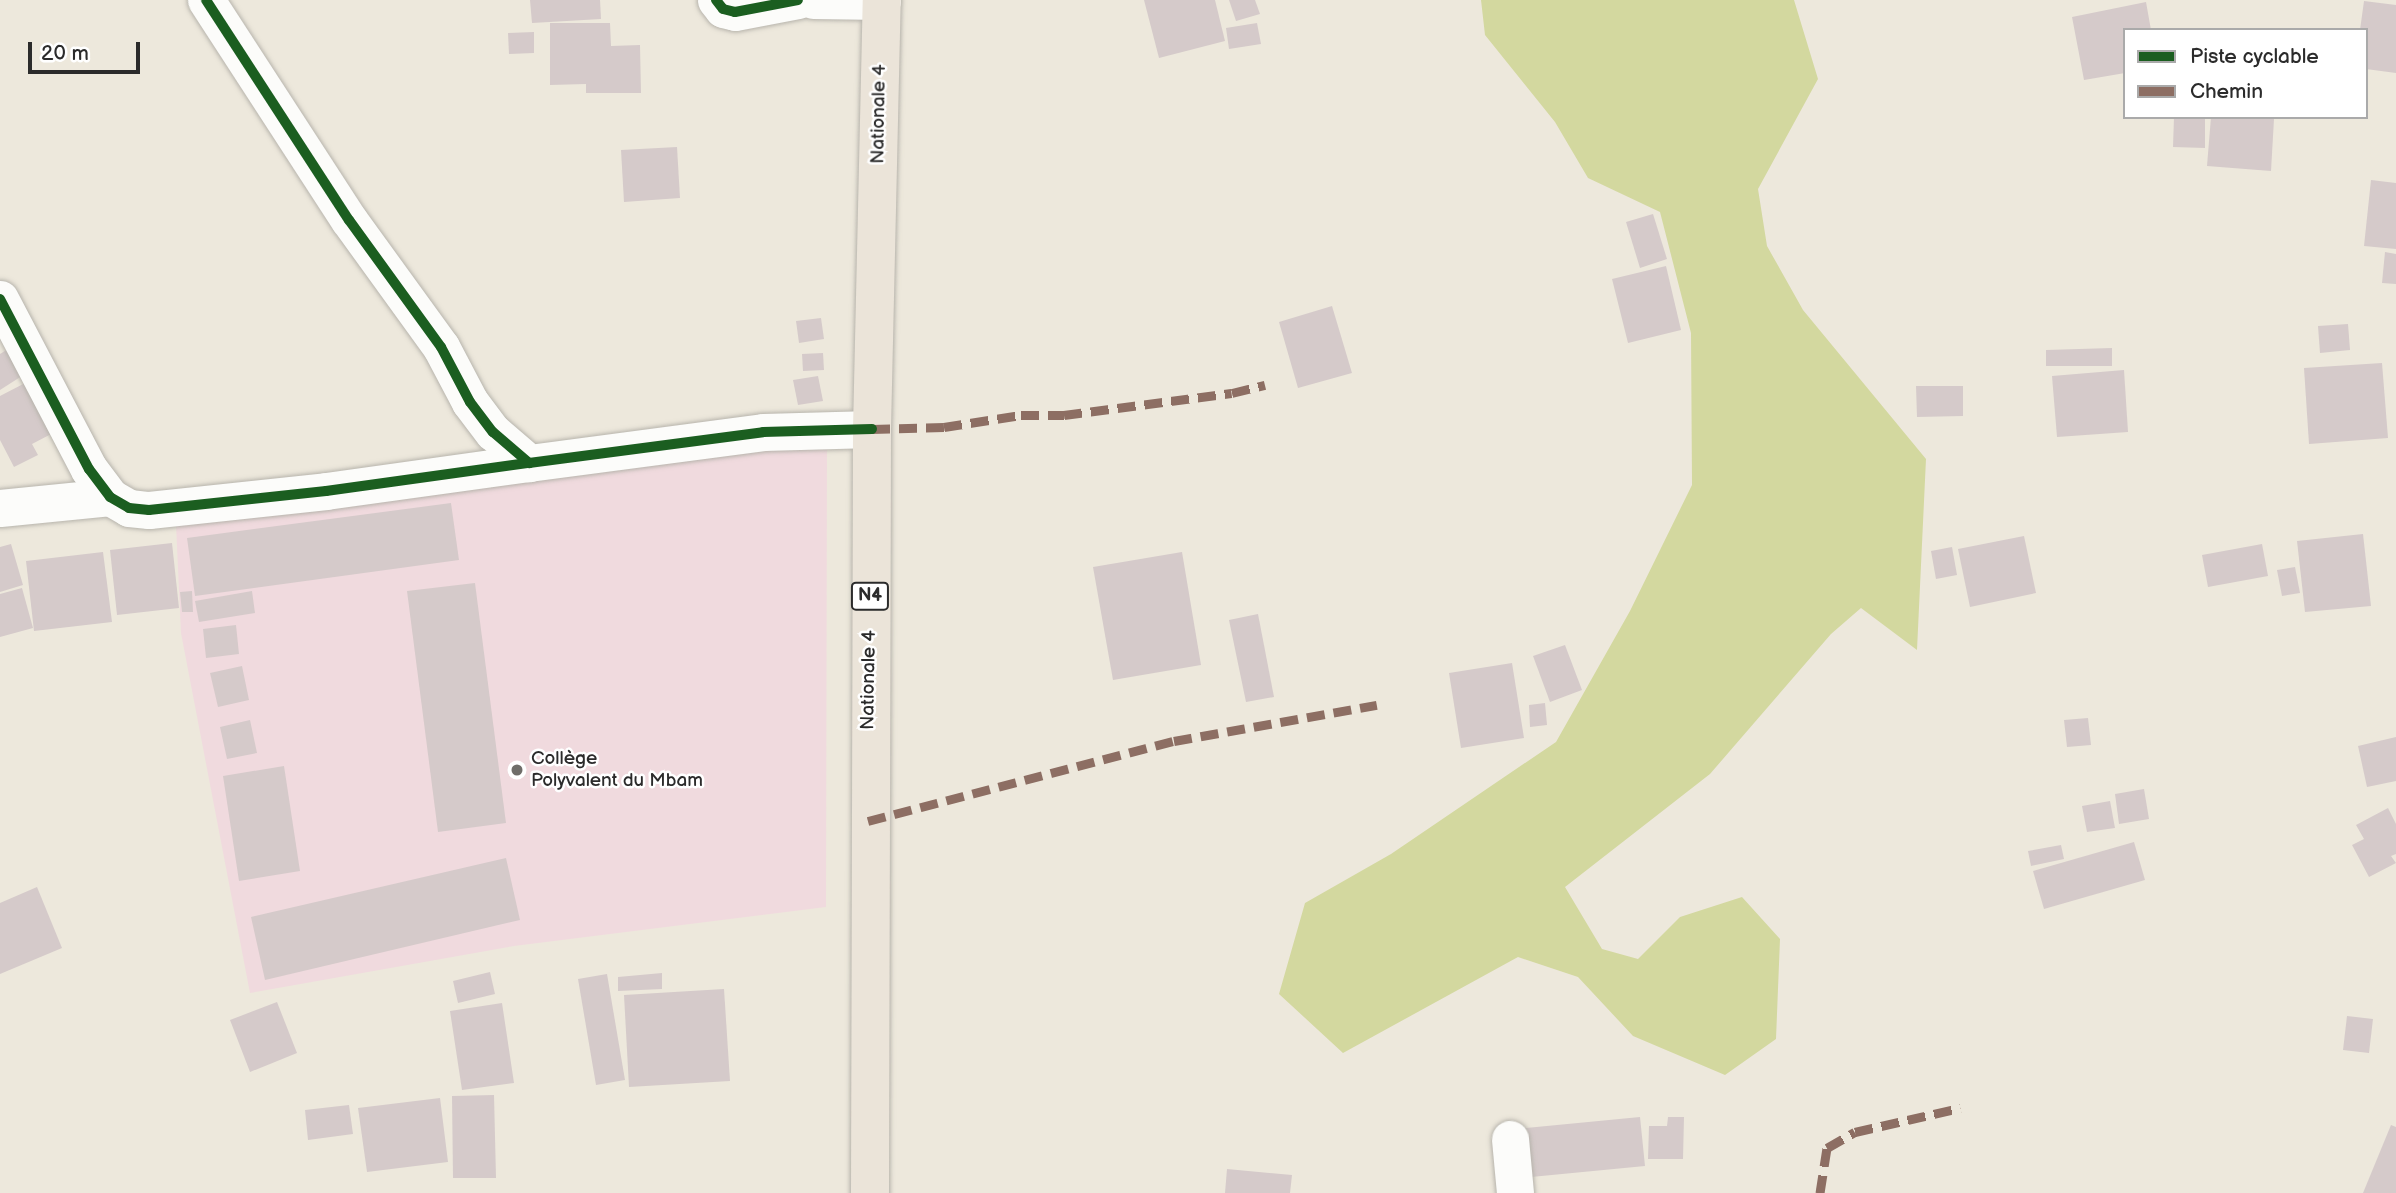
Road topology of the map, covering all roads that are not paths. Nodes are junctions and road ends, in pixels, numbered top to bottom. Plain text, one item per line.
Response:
1 (206, 0) edge
2 (716, 0) edge
3 (814, 0) edge
4 (882, 0) edge
5 (0, 299) edge
6 (872, 429) junction
7 (529, 463) junction
8 (110, 496) junction
9 (0, 508) edge
10 (1510, 1139) dead end
11 (870, 1193) edge
12 (1515, 1193) edge

1 - 7 street
2 - 3 street
3 - 4 street
4 - 6 highway, Nationale 4 / N4
5 - 8 street
6 - 7 street
6 - 11 highway, Nationale 4 / N4
7 - 8 street
8 - 9 street
10 - 12 street

